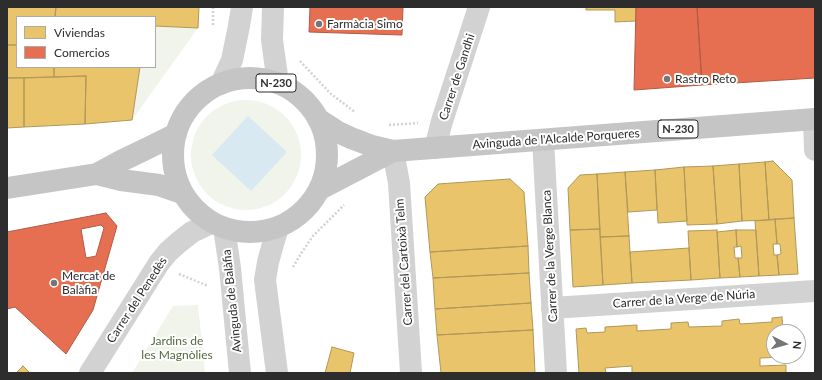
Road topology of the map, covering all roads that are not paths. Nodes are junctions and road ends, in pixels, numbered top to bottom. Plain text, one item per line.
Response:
1 (242, 7) edge
2 (272, 7) edge
3 (479, 7) edge
4 (278, 83) junction
5 (221, 84) junction
6 (318, 119) junction
7 (814, 119) edge
8 (176, 134) junction
9 (543, 140) junction
10 (435, 148) junction
11 (815, 150) edge
12 (393, 151) junction
13 (97, 174) junction
14 (7, 188) edge
15 (320, 189) junction
16 (182, 193) junction
17 (218, 225) junction
18 (278, 228) junction
19 (815, 291) edge
20 (552, 308) junction
21 (90, 373) edge
22 (240, 373) edge
23 (277, 373) edge
24 (411, 373) edge
25 (556, 373) edge

1 - 5 street
2 - 4 street
3 - 10 street, Carrer de Gandhi
4 - 5 main road, N-230
4 - 6 main road, N-230
5 - 8 main road, N-230
6 - 12 main road, Avinguda de l'Alcalde Porqueres / N-230
6 - 15 main road, N-230
7 - 9 main road, Avinguda de l'Alcalde Porqueres / N-230
7 - 11 street
8 - 13 main road
8 - 16 main road, N-230
9 - 10 main road, Avinguda de l'Alcalde Porqueres / N-230
9 - 20 street, Carrer de la Verge Blanca
10 - 12 main road, Avinguda de l'Alcalde Porqueres / N-230
12 - 15 main road, Avinguda de l'Alcalde Porqueres / N-230
12 - 24 street, Carrer del Cartoixà Telm
13 - 14 main road
13 - 16 main road
15 - 18 main road, N-230
16 - 17 main road, N-230
17 - 18 main road, N-230
17 - 21 street, Carrer del Penedès
17 - 22 street, Avinguda de Balàfia
18 - 23 street
19 - 20 street, Carrer de la Verge de Núria
20 - 25 street, Carrer de la Verge Blanca

